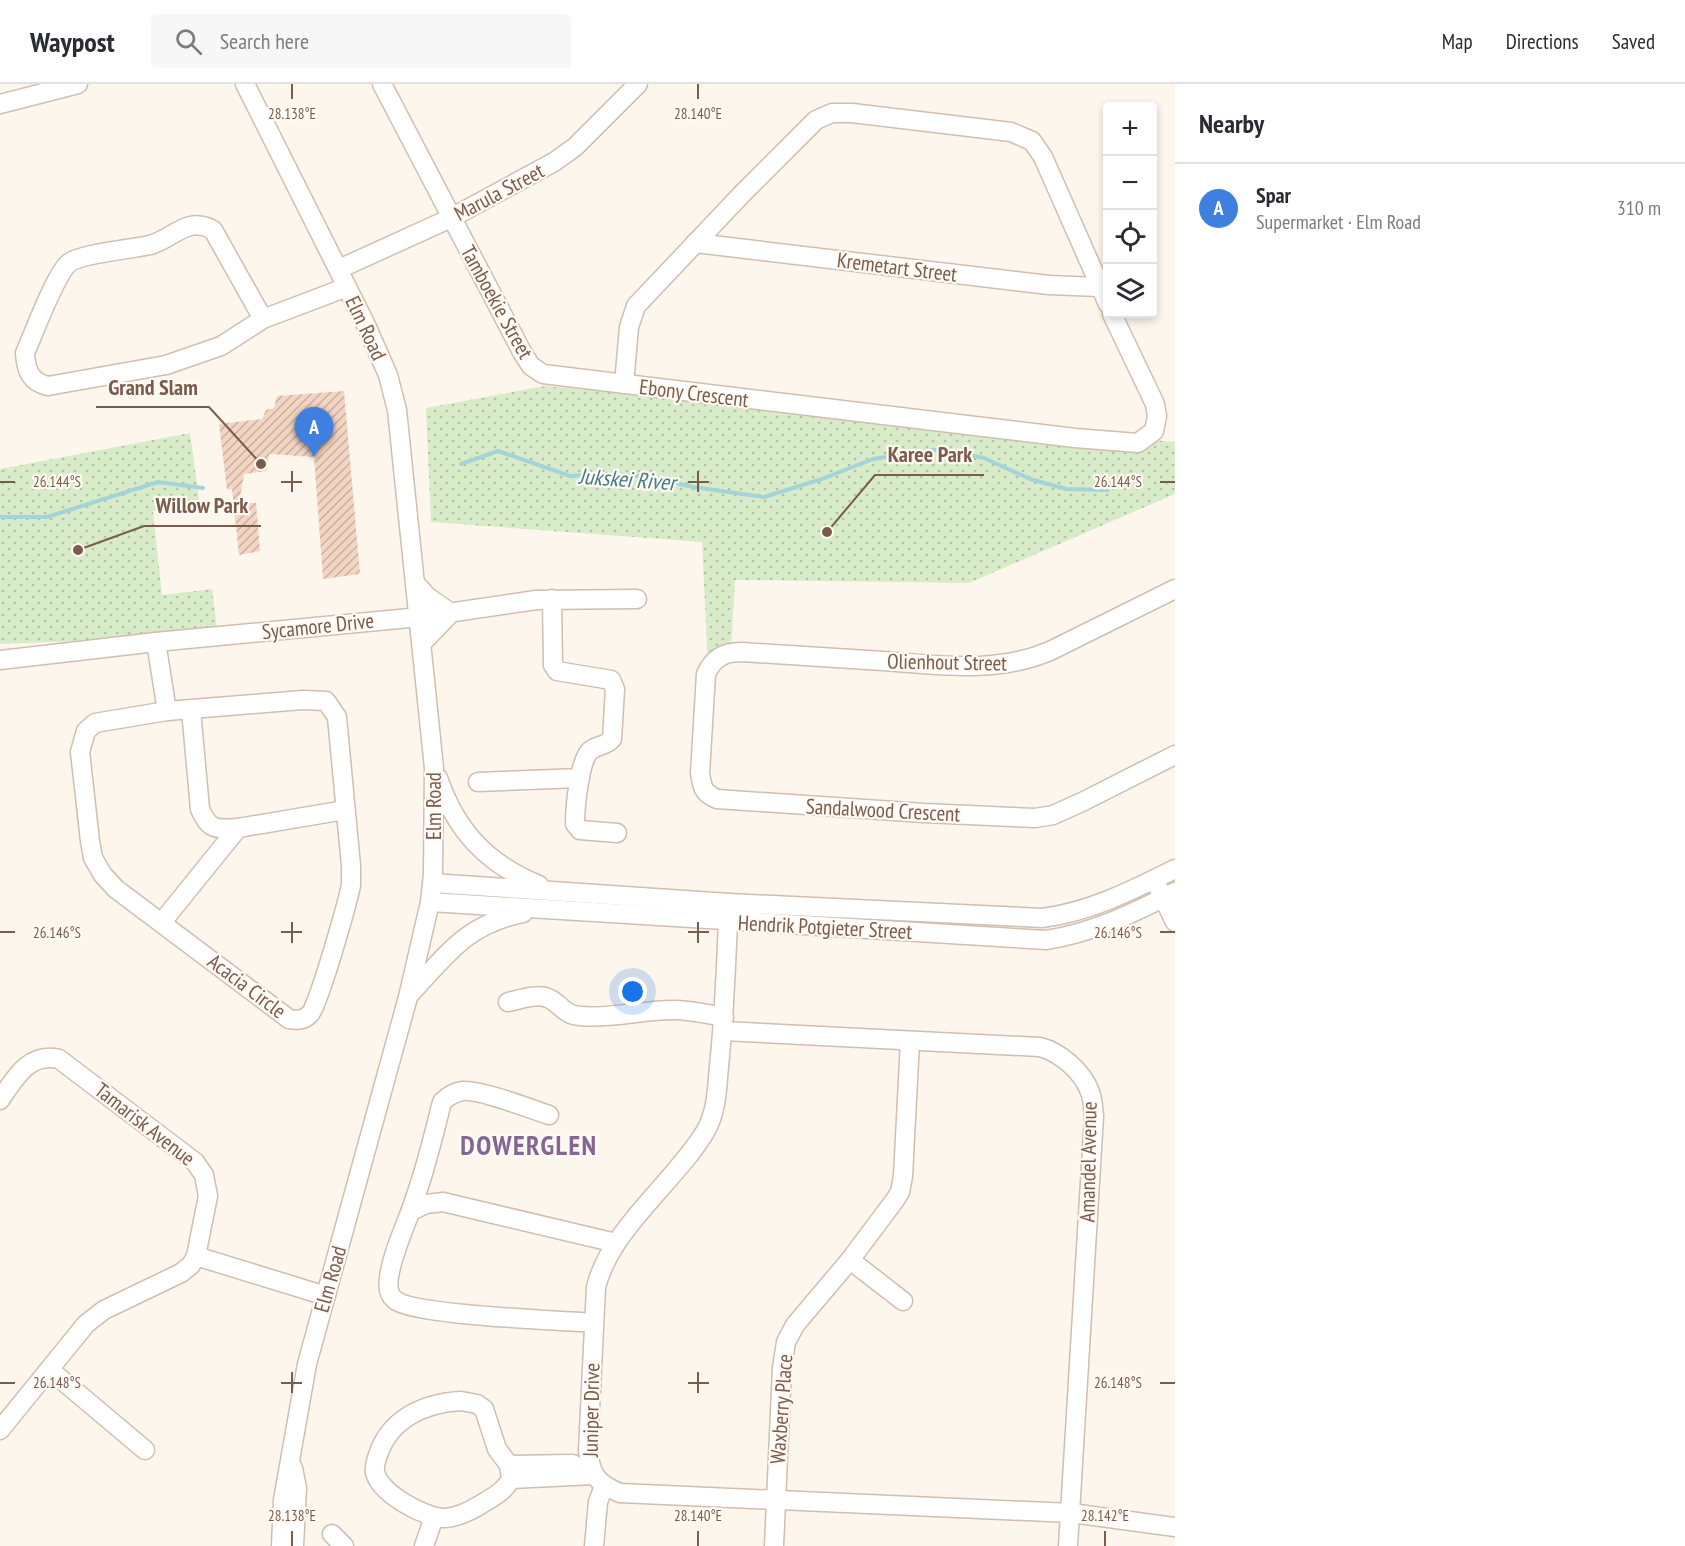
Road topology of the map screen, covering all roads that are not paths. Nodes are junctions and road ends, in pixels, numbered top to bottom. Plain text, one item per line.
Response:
1 (78, 84) edge
2 (244, 84) edge
3 (382, 84) edge
4 (638, 84) edge
5 (0, 104) edge
6 (451, 218) junction
7 (695, 243) junction
8 (339, 269) junction
9 (347, 287) junction
10 (1099, 287) junction
11 (1103, 296) edge
12 (1114, 318) edge
13 (263, 320) junction
14 (624, 384) junction
15 (416, 584) junction
16 (1175, 589) edge
17 (552, 599) junction
18 (637, 599) dead end
19 (452, 613) junction
20 (420, 617) junction
21 (156, 642) junction
22 (422, 643) junction
23 (0, 649) edge
24 (9, 659) edge
25 (709, 668) joint
26 (191, 710) junction
27 (167, 711) junction
28 (1175, 755) edge
29 (434, 768) junction
30 (580, 778) junction
31 (478, 782) dead end
32 (345, 810) junction
33 (238, 828) junction
34 (617, 833) dead end
35 (1175, 869) edge
36 (1154, 880) junction
37 (432, 883) junction
38 (550, 890) junction
39 (1169, 895) edge
40 (430, 902) junction
41 (729, 903) junction
42 (558, 908) junction
43 (728, 921) junction
44 (162, 922) junction
45 (1175, 922) edge
46 (408, 997) junction
47 (508, 1002) dead end
48 (723, 1024) junction
49 (910, 1041) junction
50 (0, 1100) edge
51 (549, 1115) dead end
52 (422, 1176) junction
53 (443, 1202) junction
54 (411, 1211) junction
55 (616, 1243) junction
56 (196, 1256) junction
57 (850, 1260) junction
58 (326, 1296) junction
59 (903, 1300) dead end
60 (593, 1323) junction
61 (50, 1370) junction
62 (0, 1430) edge
63 (145, 1450) dead end
64 (291, 1457) junction
65 (510, 1472) junction
66 (596, 1475) junction
67 (776, 1500) junction
68 (1071, 1513) junction
69 (434, 1517) junction
70 (1175, 1527) edge
71 (281, 1546) edge
72 (294, 1546) edge
73 (424, 1546) edge
74 (594, 1546) edge
75 (774, 1546) edge
76 (1068, 1546) edge

1 - 5 street
2 - 8 street, Elm Road
3 - 6 street, Tamboekie Street
4 - 6 street, Marula Street
6 - 8 street, Marula Street
6 - 14 street, Tamboekie Street
7 - 10 street, Kremetart Street
7 - 10 street, Ebony Crescent
7 - 14 street, Ebony Crescent
8 - 9 street, Elm Road
9 - 13 street
9 - 15 street, Elm Road
10 - 11 street, Ebony Crescent
12 - 14 street, Ebony Crescent
13 - 13 street
15 - 19 street
15 - 20 street, Elm Road
16 - 25 street, Olienhout Street
17 - 18 street, Sycamore Drive
17 - 19 street, Sycamore Drive
17 - 30 street
19 - 20 street, Sycamore Drive
19 - 22 street
20 - 21 street, Sycamore Drive
20 - 22 street, Elm Road
21 - 24 street, Sycamore Drive
21 - 27 street
22 - 29 street, Elm Road
23 - 24 street
25 - 28 street, Sandalwood Crescent
26 - 27 street, Acacia Circle
26 - 32 street, Acacia Circle
26 - 33 street
27 - 44 street, Acacia Circle
29 - 37 street, Elm Road
29 - 38 street
30 - 31 street
30 - 34 street
32 - 33 street
32 - 44 street, Acacia Circle
33 - 44 street
35 - 36 street, Hendrik Potgieter Street
36 - 39 street
36 - 41 street, Hendrik Potgieter Street
37 - 38 street, Hendrik Potgieter Street
37 - 40 street, Elm Road
38 - 41 street, Hendrik Potgieter Street
39 - 43 street, Hendrik Potgieter Street
39 - 45 street
40 - 42 street, Hendrik Potgieter Street
40 - 46 street, Elm Road
41 - 43 street, Juniper Drive
42 - 43 street, Hendrik Potgieter Street
42 - 46 street
43 - 48 street, Juniper Drive
46 - 58 street, Elm Road
47 - 48 street, Amandel Avenue
48 - 49 street, Amandel Avenue
48 - 55 street, Juniper Drive
49 - 57 street, Waxberry Place
49 - 68 street, Amandel Avenue
50 - 56 street, Tamarisk Avenue
51 - 52 street
52 - 53 street
52 - 54 street
53 - 54 street
53 - 55 street
54 - 60 street
55 - 60 street, Juniper Drive
56 - 58 street
56 - 61 street
57 - 59 street
57 - 67 street, Waxberry Place
58 - 64 street, Elm Road
60 - 66 street, Juniper Drive
61 - 62 street
61 - 63 street
64 - 71 street
64 - 72 street, Elm Road
65 - 66 street
65 - 69 street
65 - 69 street
66 - 67 street, Juniper Drive
66 - 74 street
67 - 68 street, Juniper Drive
67 - 75 street, Waxberry Place
68 - 70 street, Juniper Drive
68 - 76 street, Amandel Avenue
69 - 73 street

